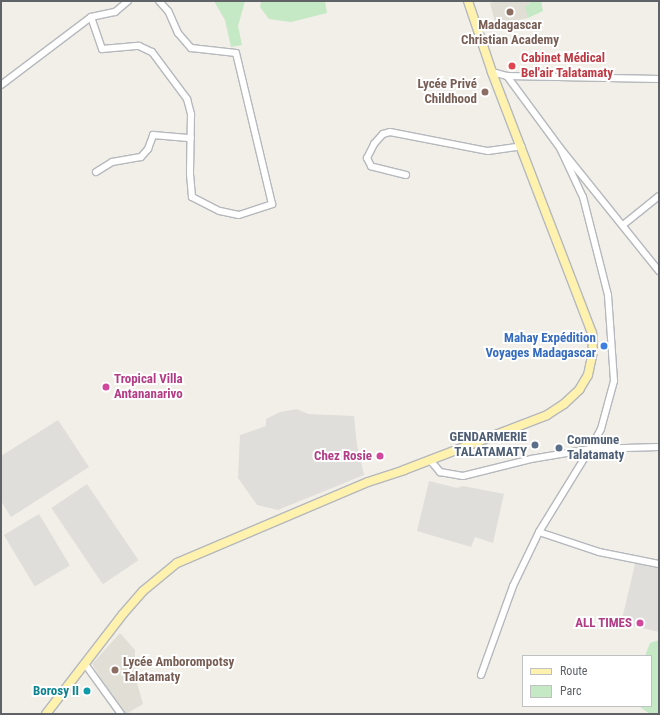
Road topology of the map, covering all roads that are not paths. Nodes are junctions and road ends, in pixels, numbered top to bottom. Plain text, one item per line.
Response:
1 (128, 1) edge
2 (159, 1) edge
3 (468, 1) edge
4 (91, 17) junction
5 (492, 72) junction
6 (507, 76) junction
7 (659, 79) edge
8 (1, 85) edge
9 (191, 138) junction
10 (522, 146) junction
11 (560, 148) junction
12 (96, 172) dead end
13 (406, 175) dead end
14 (659, 196) edge
15 (623, 225) junction
16 (659, 271) edge
17 (659, 447) edge
18 (590, 449) junction
19 (430, 460) junction
20 (539, 532) junction
21 (659, 564) edge
22 (85, 664) junction
23 (481, 675) dead end
24 (117, 712) edge
25 (46, 714) edge

1 - 4 street
2 - 9 street
3 - 5 main road
4 - 8 street
4 - 9 street
5 - 6 street
5 - 10 main road
6 - 7 street
6 - 11 street
9 - 12 street
10 - 13 street
10 - 19 main road
11 - 15 street
11 - 18 street
14 - 15 street
15 - 16 street
17 - 18 street
18 - 19 street
18 - 20 street
19 - 22 main road
20 - 21 street
20 - 23 street
22 - 24 street
22 - 25 main road

